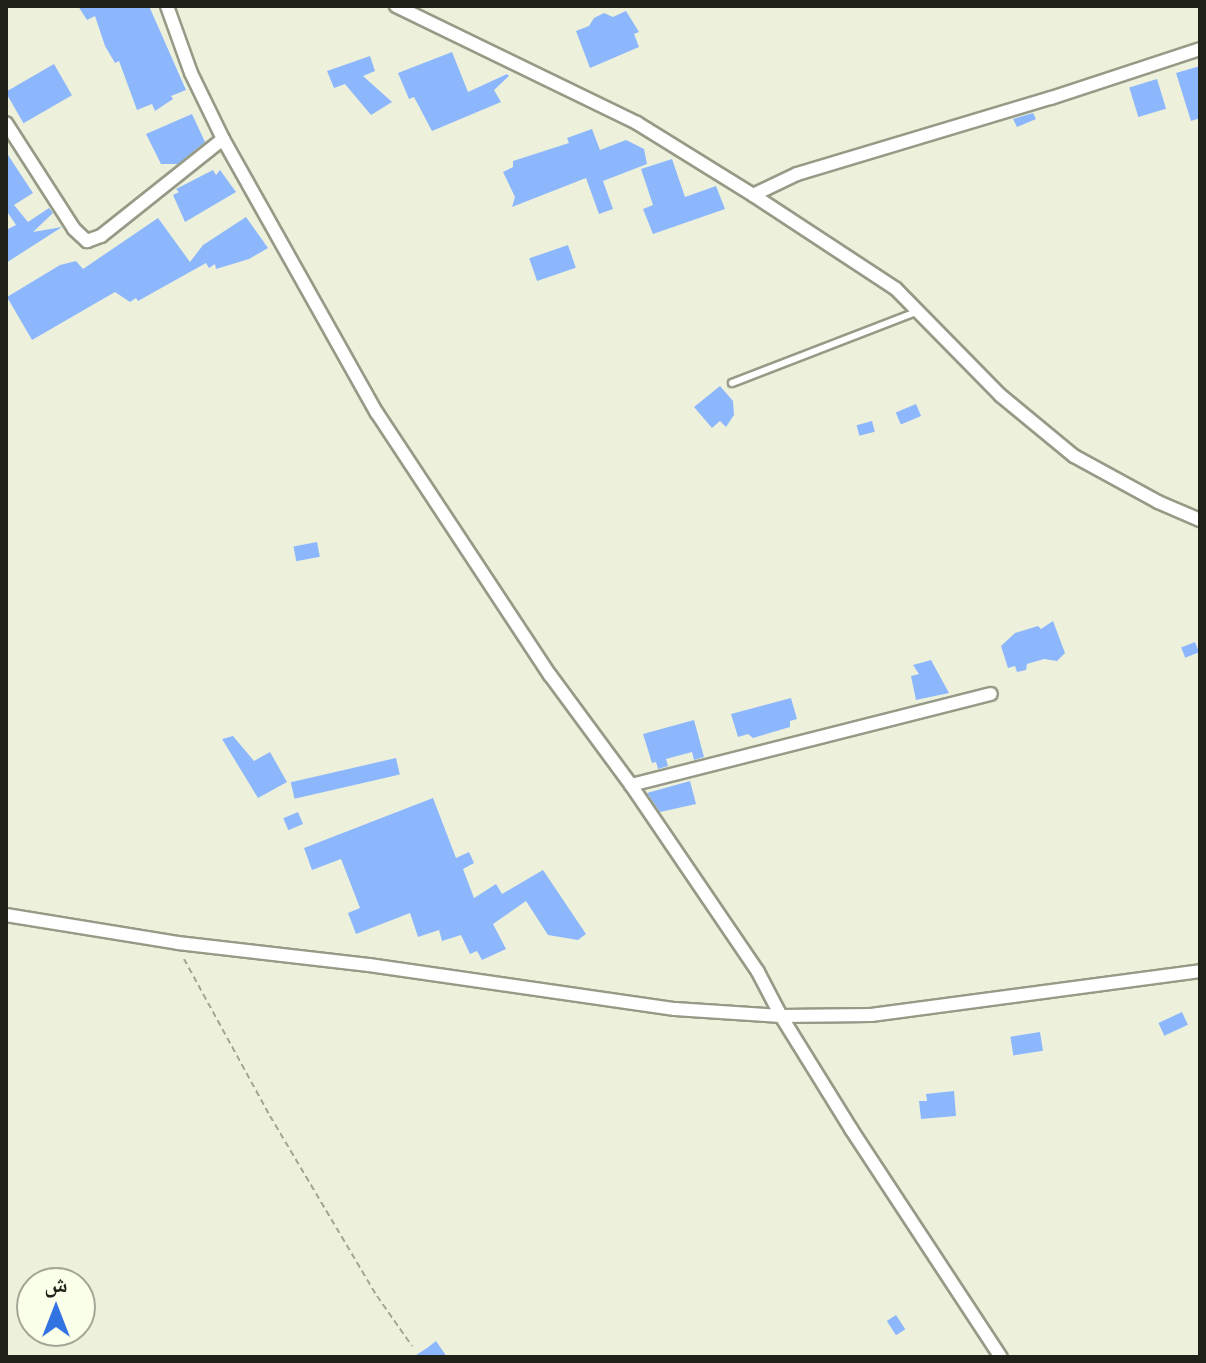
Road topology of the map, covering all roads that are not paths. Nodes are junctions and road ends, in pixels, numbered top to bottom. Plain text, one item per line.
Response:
1 (167, 6) edge
2 (396, 6) edge
3 (1200, 49) edge
4 (6, 123) edge
5 (223, 139) junction
6 (753, 195) junction
7 (920, 311) junction
8 (732, 383) dead end
9 (1200, 520) edge
10 (991, 694) dead end
11 (631, 785) junction
12 (6, 915) edge
13 (1200, 971) edge
14 (781, 1016) junction
15 (1001, 1357) edge

1 - 5 street
2 - 6 street
3 - 6 street
4 - 5 street
5 - 11 street
6 - 7 street
7 - 8 lane
7 - 9 street
10 - 11 street
11 - 14 street
12 - 14 street
13 - 14 street
14 - 15 street

